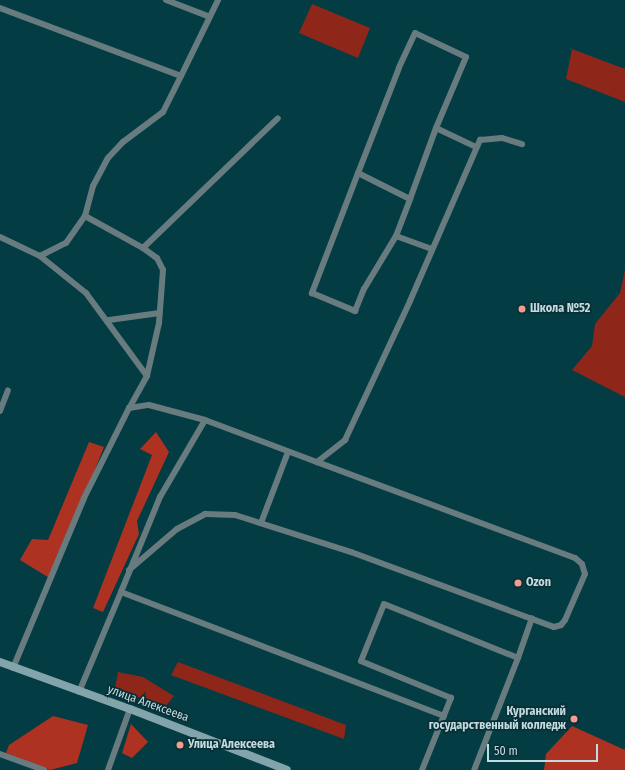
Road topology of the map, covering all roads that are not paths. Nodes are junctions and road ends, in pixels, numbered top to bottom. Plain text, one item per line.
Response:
1 (166, 0) edge
2 (218, 0) edge
3 (0, 8) edge
4 (210, 17) junction
5 (182, 76) junction
6 (278, 118) dead end
7 (436, 128) junction
8 (522, 144) dead end
9 (476, 146) junction
10 (358, 173) junction
11 (410, 199) junction
12 (85, 216) junction
13 (396, 236) junction
14 (0, 237) edge
15 (143, 248) junction
16 (432, 249) junction
17 (40, 256) junction
18 (160, 313) junction
19 (109, 320) junction
20 (147, 376) junction
21 (8, 390) dead end
22 (129, 408) junction
23 (0, 411) edge
24 (204, 420) junction
25 (288, 452) junction
26 (317, 462) junction
27 (261, 523) junction
28 (129, 570) junction
29 (121, 592) junction
30 (532, 618) junction
31 (518, 658) junction
32 (0, 662) edge
33 (13, 668) junction
34 (79, 692) junction
35 (130, 709) junction
36 (444, 716) junction
37 (0, 754) edge
38 (44, 770) edge
39 (108, 770) edge
40 (287, 770) edge
41 (422, 770) edge
42 (474, 770) edge

1 - 4 lane
2 - 4 lane
3 - 5 lane
4 - 5 lane
5 - 12 lane
6 - 15 lane
7 - 9 lane
7 - 10 lane
7 - 11 lane
8 - 9 lane
9 - 16 lane
10 - 11 lane
10 - 13 lane
11 - 13 lane
12 - 15 lane
12 - 17 lane
13 - 16 lane
14 - 17 lane
15 - 18 lane
16 - 26 lane
17 - 19 lane
18 - 19 lane
18 - 20 lane
19 - 20 lane
20 - 22 lane
21 - 23 lane
22 - 24 lane
22 - 33 lane
24 - 25 lane
24 - 28 lane
25 - 26 lane
25 - 27 lane
26 - 30 lane
27 - 28 lane
27 - 30 lane
28 - 29 lane
29 - 34 lane
29 - 36 lane
30 - 31 lane
31 - 36 lane
31 - 42 lane
32 - 33 street, улица Алексеева
33 - 34 street, улица Алексеева
34 - 35 street, улица Алексеева
35 - 39 lane
35 - 40 street, улица Алексеева
36 - 41 lane
37 - 38 lane

